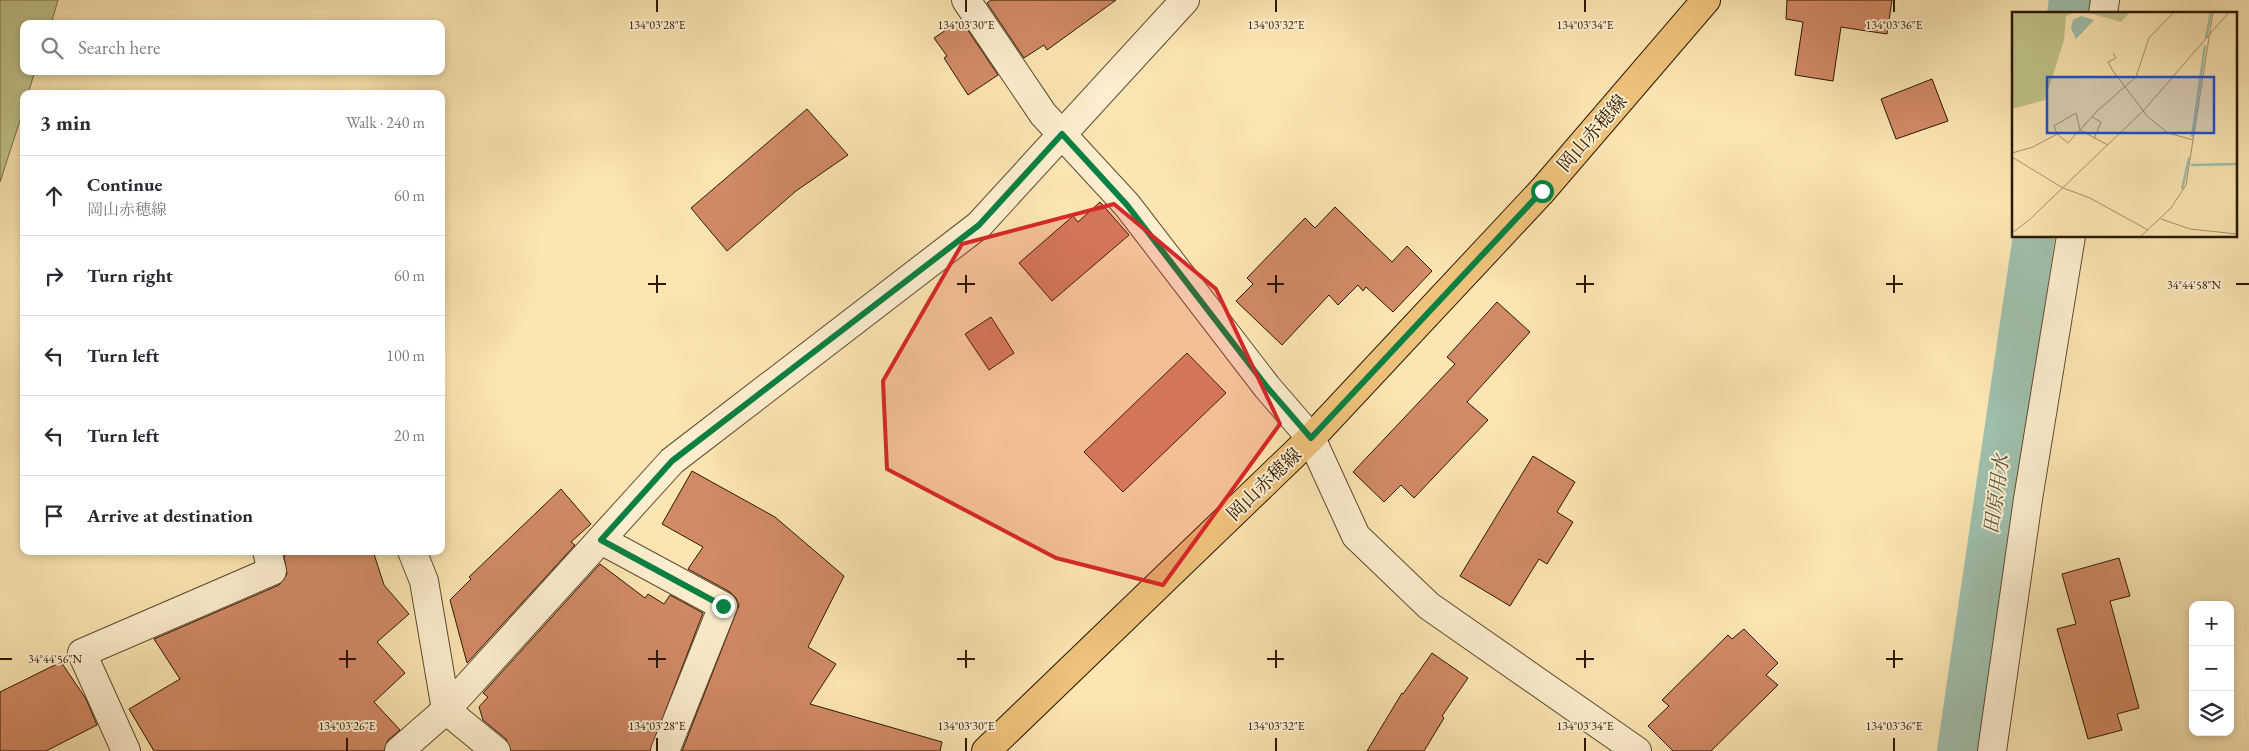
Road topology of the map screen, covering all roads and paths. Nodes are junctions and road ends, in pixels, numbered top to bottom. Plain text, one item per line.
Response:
1 (966, 0) edge
2 (1185, 0) edge
3 (1706, 0) edge
4 (1062, 134) junction
5 (2071, 238) edge
6 (1311, 438) junction
7 (601, 540) junction
8 (268, 555) edge
9 (414, 555) edge
10 (446, 710) junction
11 (126, 751) edge
12 (399, 751) edge
13 (496, 751) edge
14 (664, 751) edge
15 (986, 751) edge
16 (1637, 751) edge
17 (1992, 751) edge

1 - 4 street
2 - 4 street
3 - 6 main road, 岡山赤穂線
4 - 6 street
4 - 7 street
5 - 17 street
6 - 15 main road, 岡山赤穂線
6 - 16 street
7 - 10 street
7 - 14 street
8 - 11 street
9 - 10 street
10 - 12 street
10 - 13 street

